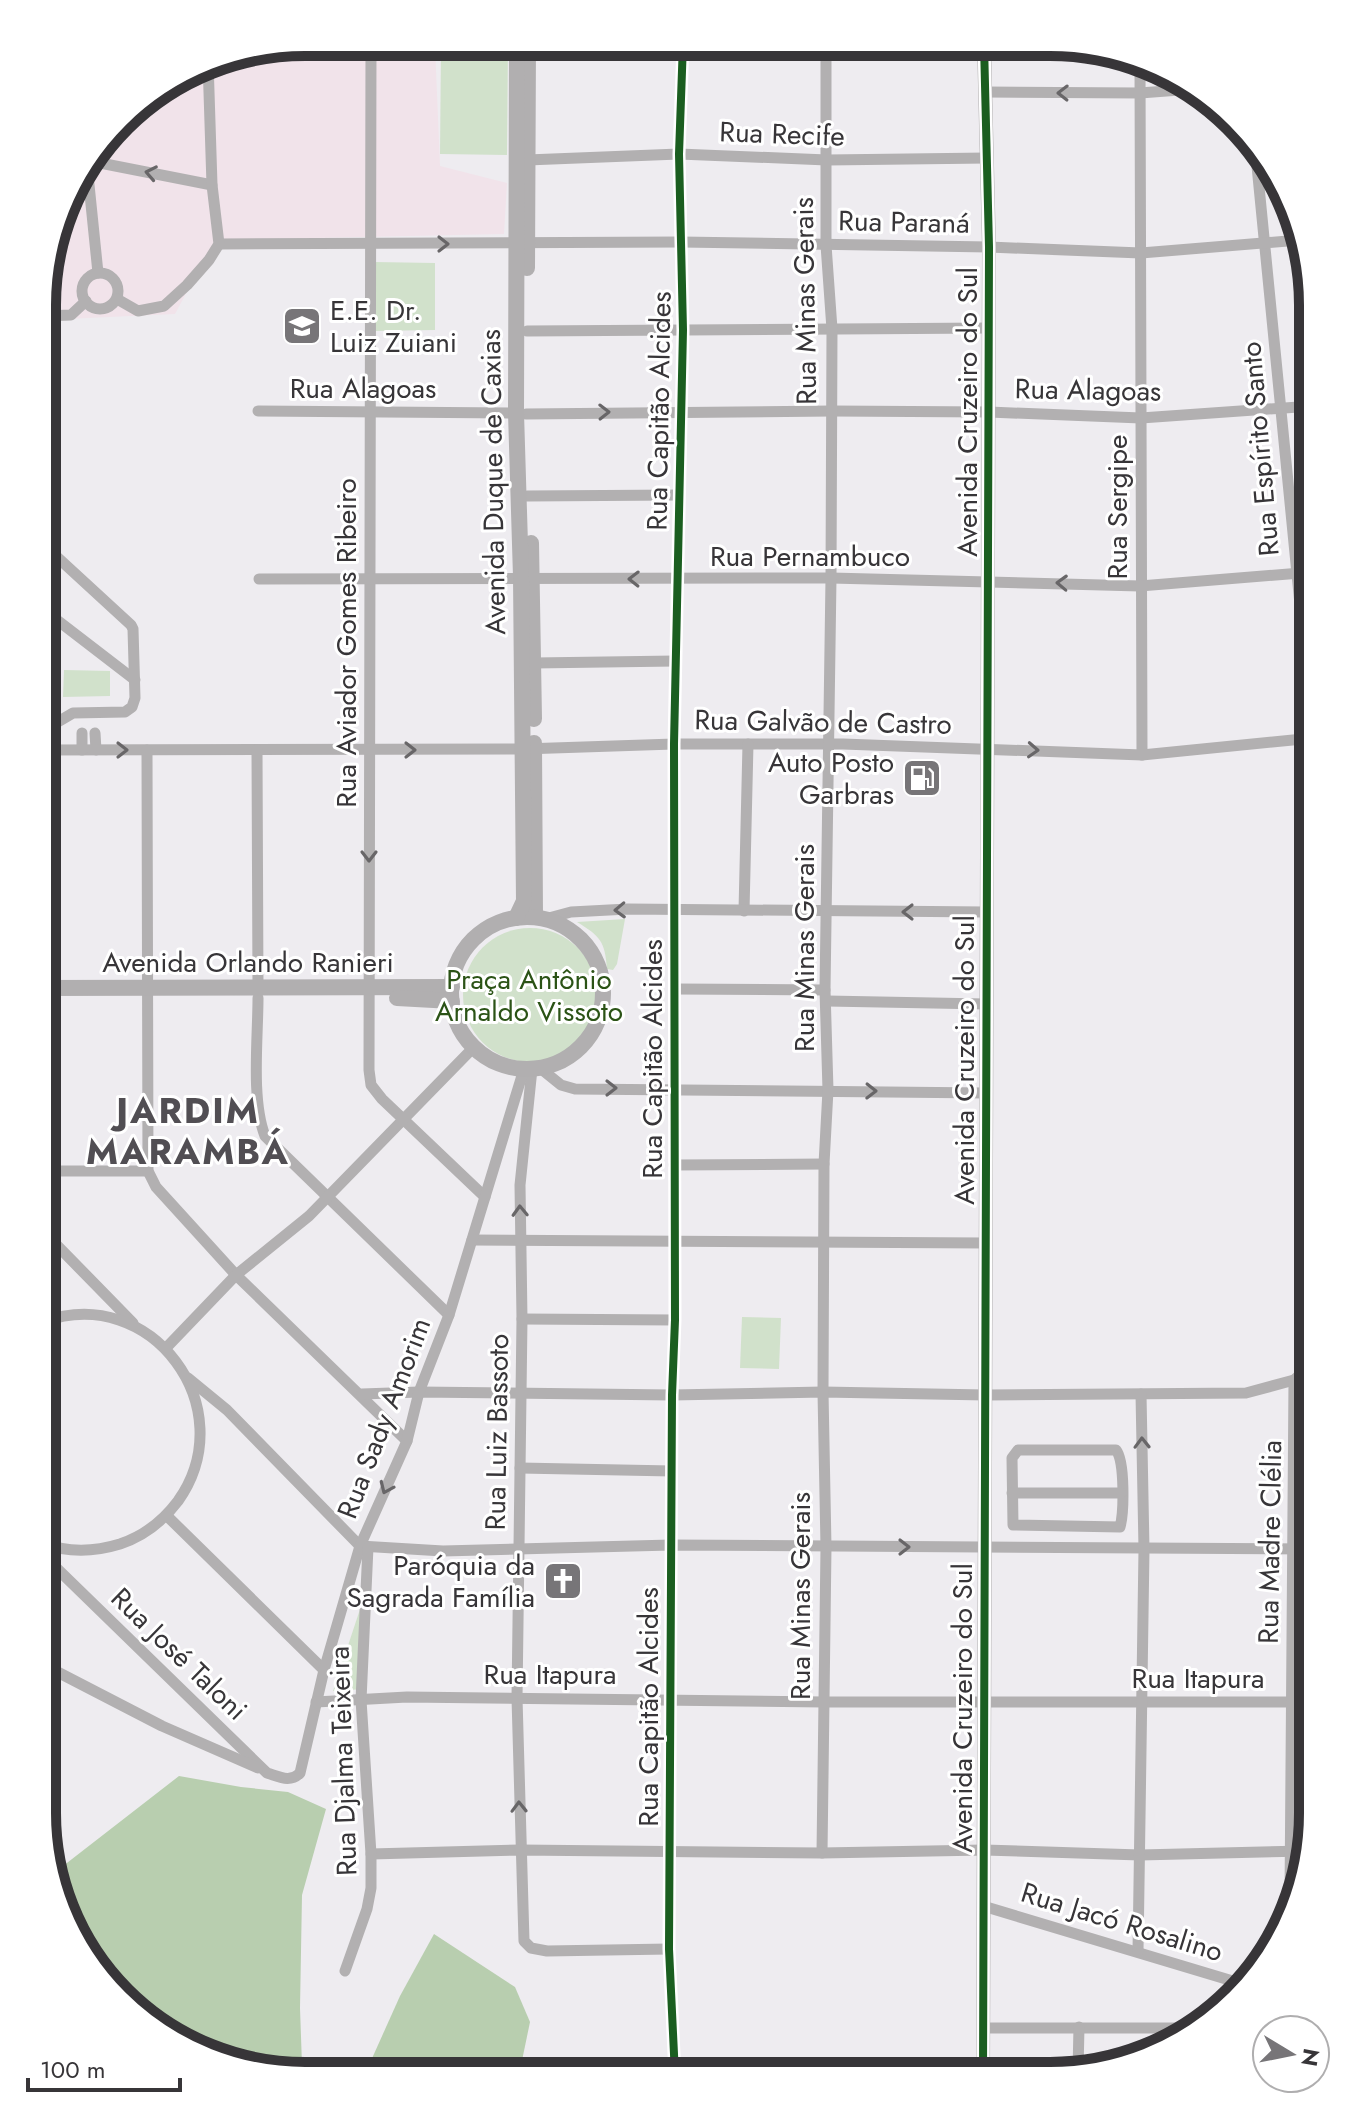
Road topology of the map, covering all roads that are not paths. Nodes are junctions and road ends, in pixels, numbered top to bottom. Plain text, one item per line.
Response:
1 (683, 56) edge
2 (826, 56) edge
3 (984, 56) edge
4 (371, 57) edge
5 (517, 57) edge
6 (528, 57) edge
7 (1140, 73) edge
8 (208, 75) edge
9 (1177, 90) edge
10 (985, 92) junction
11 (1140, 93) junction
12 (679, 154) junction
13 (987, 158) junction
14 (527, 160) junction
15 (827, 160) junction
16 (99, 165) edge
17 (1257, 166) edge
18 (89, 179) edge
19 (212, 185) junction
20 (1290, 241) edge
21 (681, 242) junction
22 (371, 243) junction
23 (219, 244) junction
24 (521, 244) junction
25 (1264, 244) junction
26 (826, 245) junction
27 (989, 247) junction
28 (1141, 253) junction
29 (98, 273) junction
30 (117, 299) junction
31 (86, 301) junction
32 (56, 316) edge
33 (988, 328) junction
34 (832, 329) junction
35 (683, 330) junction
36 (527, 331) junction
37 (1299, 407) edge
38 (1281, 409) junction
39 (258, 411) dead end
40 (371, 411) junction
41 (681, 411) junction
42 (832, 411) junction
43 (989, 412) junction
44 (521, 413) junction
45 (1141, 418) junction
46 (679, 495) junction
47 (527, 496) junction
48 (56, 557) edge
49 (1296, 574) junction
50 (527, 578) junction
51 (831, 578) junction
52 (259, 579) dead end
53 (370, 579) junction
54 (679, 580) junction
55 (989, 580) junction
56 (1140, 586) junction
57 (1299, 601) edge
58 (56, 619) edge
59 (675, 661) junction
60 (534, 663) junction
61 (135, 680) junction
62 (56, 723) edge
63 (89, 723) junction
64 (1299, 739) edge
65 (674, 744) junction
66 (748, 744) junction
67 (831, 744) junction
68 (988, 747) junction
69 (529, 749) junction
70 (56, 750) edge
71 (82, 750) junction
72 (96, 750) junction
73 (147, 750) junction
74 (257, 750) junction
75 (369, 750) junction
76 (1142, 755) junction
77 (673, 910) junction
78 (744, 911) junction
79 (828, 912) junction
80 (986, 912) junction
81 (516, 918) junction
82 (540, 918) junction
83 (56, 989) edge
84 (675, 989) junction
85 (369, 992) junction
86 (258, 993) junction
87 (146, 994) junction
88 (452, 994) junction
89 (826, 995) junction
90 (56, 997) edge
91 (986, 1004) junction
92 (474, 1047) junction
93 (532, 1069) junction
94 (674, 1089) junction
95 (828, 1090) junction
96 (986, 1093) junction
97 (404, 1120) junction
98 (824, 1164) junction
99 (674, 1165) junction
100 (56, 1171) edge
101 (148, 1171) junction
102 (327, 1197) junction
103 (485, 1197) junction
104 (472, 1240) junction
105 (521, 1242) junction
106 (675, 1242) junction
107 (824, 1242) junction
108 (985, 1243) junction
109 (56, 1244) edge
110 (236, 1275) junction
111 (449, 1315) junction
112 (56, 1318) edge
113 (522, 1319) junction
114 (675, 1320) junction
115 (136, 1326) junction
116 (166, 1348) junction
117 (1298, 1376) edge
118 (188, 1378) junction
119 (1294, 1380) junction
120 (419, 1392) junction
121 (823, 1392) junction
122 (362, 1394) junction
123 (520, 1394) junction
124 (1141, 1394) junction
125 (672, 1395) junction
126 (986, 1395) junction
127 (1296, 1427) joint
128 (407, 1441) junction
129 (520, 1468) junction
130 (672, 1471) junction
131 (1122, 1471) junction
132 (1143, 1472) junction
133 (1012, 1493) junction
134 (1121, 1493) junction
135 (167, 1516) junction
136 (671, 1545) junction
137 (364, 1546) junction
138 (826, 1547) junction
139 (985, 1547) junction
140 (56, 1548) edge
141 (519, 1549) junction
142 (1144, 1549) junction
143 (1294, 1549) junction
144 (1298, 1549) edge
145 (56, 1568) edge
146 (324, 1670) junction
147 (56, 1671) edge
148 (517, 1698) junction
149 (671, 1699) junction
150 (361, 1700) junction
151 (985, 1700) junction
152 (316, 1702) junction
153 (824, 1702) junction
154 (1292, 1702) junction
155 (1298, 1702) edge
156 (1143, 1703) junction
157 (267, 1773) junction
158 (288, 1779) joint
159 (520, 1850) junction
160 (984, 1850) junction
161 (670, 1851) junction
162 (1291, 1851) junction
163 (1295, 1851) edge
164 (822, 1853) junction
165 (371, 1854) junction
166 (1140, 1855) junction
167 (1290, 1876) edge
168 (983, 1906) junction
169 (669, 1949) junction
170 (1138, 1951) junction
171 (345, 1971) dead end
172 (1233, 1981) edge
173 (1079, 2027) junction
174 (984, 2028) junction
175 (1177, 2028) edge
176 (1078, 2060) edge
177 (674, 2062) edge
178 (983, 2062) edge

1 - 12 street, Rua Capitão Alcides
2 - 15 street, Rua Minas Gerais
3 - 10 street, Avenida Cruzeiro do Sul
4 - 22 street, Rua Aviador Gomes Ribeiro
5 - 24 main road, Avenida Duque de Caxias
6 - 14 main road, Avenida Duque de Caxias
7 - 11 street, Rua Sergipe
8 - 19 street
9 - 11 street
11 -> 10 street
10 - 13 street, Avenida Cruzeiro do Sul
11 - 28 street, Rua Sergipe
12 - 14 street, Rua Recife
12 - 15 street, Rua Recife
12 - 21 street, Rua Capitão Alcides
13 - 15 street, Rua Recife
13 - 27 street, Avenida Cruzeiro do Sul
14 - 24 main road, Avenida Duque de Caxias
15 - 26 street, Rua Minas Gerais
19 -> 16 street
17 - 25 street, Rua Espírito Santo
18 - 29 street
19 - 23 street
20 - 25 street, Rua Paraná
21 - 24 street, Rua Paraná
21 - 26 street, Rua Paraná
21 - 35 street, Rua Capitão Alcides
22 - 23 street, Rua Paraná
22 -> 24 street, Rua Paraná
22 - 40 street, Rua Aviador Gomes Ribeiro
23 - 30 street
24 - 36 main road, Avenida Duque de Caxias
24 - 44 main road, Avenida Duque de Caxias
25 - 28 street, Rua Paraná
25 - 38 street, Rua Espírito Santo
26 - 27 street, Rua Paraná
26 - 34 street, Rua Minas Gerais
27 - 28 street, Rua Paraná
27 - 33 street, Avenida Cruzeiro do Sul
28 - 45 street, Rua Sergipe
29 - 30 street
29 - 31 street
30 - 31 street
31 - 32 street
33 - 34 street
33 - 43 street, Avenida Cruzeiro do Sul
34 - 35 street
34 - 42 street, Rua Minas Gerais
35 - 36 street
35 - 41 street, Rua Capitão Alcides
36 - 44 main road, Avenida Duque de Caxias
37 - 38 street, Rua Alagoas
38 - 45 street, Rua Alagoas
38 - 49 street, Rua Espírito Santo
39 - 40 street, Rua Alagoas
40 - 44 street, Rua Alagoas
40 - 53 street, Rua Aviador Gomes Ribeiro
41 - 42 street, Rua Alagoas
44 -> 41 street, Rua Alagoas
41 - 46 street, Rua Capitão Alcides
42 - 43 street, Rua Alagoas
42 - 51 street, Rua Minas Gerais
43 - 45 street, Rua Alagoas
43 - 55 street, Avenida Cruzeiro do Sul
44 - 47 main road, Avenida Duque de Caxias
44 - 50 main road, Avenida Duque de Caxias
45 - 56 street, Rua Sergipe
46 - 47 street
46 - 54 street, Rua Capitão Alcides
47 - 50 main road, Avenida Duque de Caxias
48 - 61 street
49 - 56 street, Rua Pernambuco
49 - 57 street, Rua Espírito Santo
50 - 53 street, Rua Pernambuco
54 -> 50 street, Rua Pernambuco
50 - 60 main road, Avenida Duque de Caxias
50 - 69 main road, Avenida Duque de Caxias
51 - 54 street, Rua Pernambuco
51 - 55 street, Rua Pernambuco
51 - 67 street, Rua Minas Gerais
52 - 53 street, Rua Pernambuco
53 - 75 street, Rua Aviador Gomes Ribeiro
54 - 59 street, Rua Capitão Alcides
56 -> 55 street, Rua Pernambuco
55 - 68 street, Avenida Cruzeiro do Sul
56 - 76 street, Rua Sergipe
58 - 61 street
59 - 60 street
59 - 65 street, Rua Capitão Alcides
60 - 69 main road, Avenida Duque de Caxias
61 - 63 street
62 - 63 street
63 - 71 street
63 - 72 street
64 - 76 street, Rua Galvão de Castro
65 - 66 street, Rua Galvão de Castro
65 - 69 street, Rua Galvão de Castro
65 - 77 street, Rua Capitão Alcides
66 - 67 street, Rua Galvão de Castro
66 - 78 street
67 - 68 street, Rua Galvão de Castro
67 - 79 street, Rua Minas Gerais
68 -> 76 street, Rua Galvão de Castro
68 - 80 street, Avenida Cruzeiro do Sul
75 -> 69 street, Rua Galvão de Castro
69 - 81 main road, Avenida Duque de Caxias
69 - 82 main road, Avenida Duque de Caxias
70 - 71 street, Rua Galvão de Castro
71 - 72 street, Rua Galvão de Castro
72 -> 73 street, Rua Galvão de Castro
73 - 74 street, Rua Galvão de Castro
73 - 87 street
74 - 75 street, Rua Galvão de Castro
74 - 86 street
75 -> 85 street, Rua Aviador Gomes Ribeiro
77 - 78 street
77 -> 82 street
77 - 84 street, Rua Capitão Alcides
78 - 79 street
80 -> 79 street
79 - 89 street, Rua Minas Gerais
80 - 91 street, Avenida Cruzeiro do Sul
81 - 82 main road
81 - 88 main road
82 - 93 main road
83 - 87 main road, Avenida Orlando Ranieri
84 - 89 street
84 - 94 street, Rua Capitão Alcides
85 - 86 main road, Avenida Orlando Ranieri
85 - 88 main road, Avenida Orlando Ranieri
85 - 97 street, Rua Aviador Gomes Ribeiro
86 - 87 main road, Avenida Orlando Ranieri
86 - 102 street
87 - 90 main road, Avenida Orlando Ranieri
87 - 101 street
88 - 92 main road
89 - 91 street
89 - 95 street, Rua Minas Gerais
91 - 96 street, Avenida Cruzeiro do Sul
92 - 93 main road
92 - 97 street
93 -> 94 street
93 - 103 street, Rua Sady Amorim
105 -> 93 street, Rua Luiz Bassoto
94 - 95 street
94 - 99 street, Rua Capitão Alcides
95 -> 96 street
95 - 98 street, Rua Minas Gerais
96 - 108 street, Avenida Cruzeiro do Sul
97 - 102 street
97 - 103 street, Rua Aviador Gomes Ribeiro
98 - 99 street
98 - 107 street, Rua Minas Gerais
99 - 106 street, Rua Capitão Alcides
100 - 101 street
101 - 110 street
102 - 110 street
102 - 111 street
103 - 104 street, Rua Sady Amorim
104 - 105 street
104 - 111 street, Rua Sady Amorim
105 - 106 street
105 - 113 street, Rua Luiz Bassoto
106 - 107 street
106 - 114 street, Rua Capitão Alcides
107 - 108 street
107 - 121 street, Rua Minas Gerais
108 - 126 street, Avenida Cruzeiro do Sul
109 - 115 street
110 - 116 street
110 - 122 street
111 - 120 street, Rua Sady Amorim
112 - 115 street
113 - 114 street
113 - 123 street, Rua Luiz Bassoto
114 - 125 street, Rua Capitão Alcides
115 - 116 street
116 - 118 street
117 - 119 street
118 - 135 street
118 - 137 street
119 - 124 street
119 - 127 street, Rua Madre Clélia
120 - 122 street
120 - 123 street
120 - 128 street, Rua Sady Amorim
121 - 125 street
121 - 126 street
121 - 138 street, Rua Minas Gerais
122 - 128 street
123 - 125 street
123 - 129 street, Rua Luiz Bassoto
124 - 126 street
132 -> 124 street
125 - 130 street, Rua Capitão Alcides
126 - 139 street, Avenida Cruzeiro do Sul
127 - 143 street, Rua Madre Clélia
128 -> 137 street, Rua Sady Amorim
129 - 130 street
129 - 141 street, Rua Luiz Bassoto
130 - 136 street, Rua Capitão Alcides
131 - 132 street
131 - 133 street
131 - 134 street
132 - 142 street
133 - 134 street
133 - 134 street
135 - 140 street
135 - 146 street
136 - 138 street
136 - 141 street
136 - 149 street, Rua Capitão Alcides
137 - 141 street
137 - 146 street, Rua Sady Amorim
137 - 150 street, Rua Djalma Teixeira
138 -> 139 street
138 - 153 street, Rua Minas Gerais
139 - 142 street
139 - 151 street, Avenida Cruzeiro do Sul
141 - 148 street, Rua Luiz Bassoto
142 - 143 street
142 - 156 street
143 - 144 street
143 - 154 street, Rua Madre Clélia
145 - 157 street, Rua José Taloni
146 - 152 street, Rua Sady Amorim
147 - 157 street
148 - 149 street, Rua Itapura
148 - 150 street, Rua Itapura
159 -> 148 street, Rua Luiz Bassoto
149 - 153 street, Rua Itapura
149 - 161 street, Rua Capitão Alcides
150 - 152 street, Rua Itapura
150 - 165 street, Rua Djalma Teixeira
151 - 153 street, Rua Itapura
151 - 156 street, Rua Itapura
151 - 160 street, Avenida Cruzeiro do Sul
152 - 158 street, Rua Sady Amorim
153 - 164 street, Rua Minas Gerais
154 - 155 street, Rua Itapura
154 - 156 street, Rua Itapura
154 - 162 street, Rua Madre Clélia
156 - 166 street
157 - 158 street, Rua José Taloni
159 - 161 street
159 - 165 street
159 - 169 street, Rua Luiz Bassoto
160 - 164 street
160 - 166 street
160 - 168 street, Avenida Cruzeiro do Sul
161 - 164 street
161 - 169 street, Rua Capitão Alcides
162 - 163 street
162 - 166 street
162 - 167 street, Rua Madre Clélia
165 - 171 street, Rua Djalma Teixeira
166 - 170 street
168 - 170 street, Rua Jacó Rosalino
168 - 174 street, Avenida Cruzeiro do Sul
169 - 177 street, Rua Capitão Alcides
170 - 172 street, Rua Jacó Rosalino
173 - 174 street
173 - 175 street
173 - 176 street
174 - 178 street, Avenida Cruzeiro do Sul

